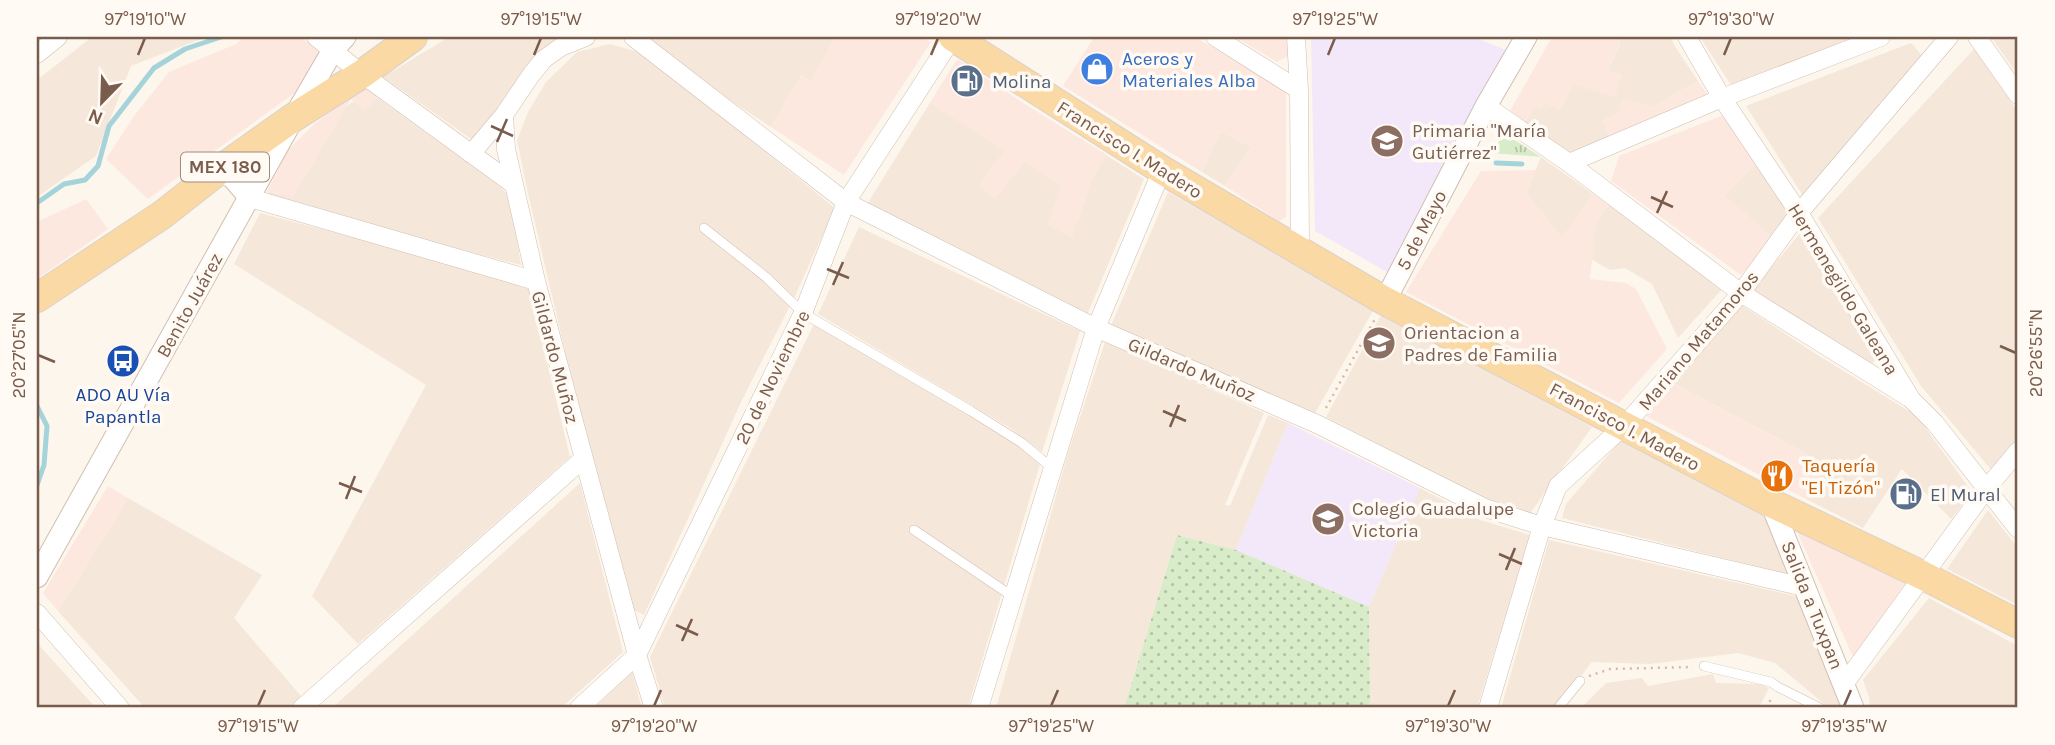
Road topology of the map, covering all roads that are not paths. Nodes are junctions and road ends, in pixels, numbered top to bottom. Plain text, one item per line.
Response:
1 (58, 37) edge
2 (316, 37) edge
3 (414, 37) edge
4 (586, 37) edge
5 (633, 37) edge
6 (953, 37) edge
7 (1216, 37) edge
8 (1296, 37) edge
9 (1526, 37) edge
10 (1687, 37) edge
11 (1881, 37) edge
12 (1949, 37) edge
13 (1977, 37) edge
14 (339, 43) edge
15 (37, 54) edge
16 (362, 74) junction
17 (1299, 90) junction
18 (2018, 95) edge
19 (1722, 98) junction
20 (1486, 106) junction
21 (504, 115) junction
22 (294, 117) junction
23 (471, 154) junction
24 (1569, 163) junction
25 (1162, 170) junction
26 (218, 171) junction
27 (513, 184) junction
28 (250, 198) junction
29 (846, 202) junction
30 (1799, 213) junction
31 (704, 228) dead end
32 (1300, 251) junction
33 (536, 281) junction
34 (1741, 293) junction
35 (37, 298) edge
36 (1385, 301) junction
37 (803, 313) junction
38 (1096, 328) junction
39 (1911, 399) junction
40 (1625, 425) junction
41 (2018, 452) edge
42 (583, 458) junction
43 (1052, 468) junction
44 (1987, 488) junction
45 (1771, 503) junction
46 (1542, 526) junction
47 (2018, 529) edge
48 (914, 530) dead end
49 (1922, 575) junction
50 (37, 577) edge
51 (1804, 587) junction
52 (1012, 596) junction
53 (37, 614) edge
54 (2018, 624) edge
55 (638, 655) junction
56 (1704, 666) road end
57 (1580, 681) road end
58 (1845, 683) junction
59 (120, 708) edge
60 (302, 708) edge
61 (579, 708) edge
62 (654, 708) edge
63 (979, 708) edge
64 (1488, 708) edge
65 (1558, 708) edge
66 (1820, 708) edge
67 (1853, 708) edge

1 - 15 street
2 - 14 street
3 - 16 main road, MEX 180
4 - 21 street
5 - 29 street, Gildardo Muñoz
6 - 25 main road, Francisco I. Madero
6 - 29 street, 20 de Noviembre
7 - 17 street
8 - 17 street
9 - 20 street, 5 de Mayo
10 - 19 street, Hermenegildo Galeana
11 - 19 street
12 - 30 street, Mariano Matamoros
13 - 18 street
14 - 16 street
14 - 22 street, Benito Juárez
16 - 22 main road, MEX 180
16 - 23 street
17 - 32 street
19 - 24 street
19 - 30 street, Hermenegildo Galeana
20 - 24 street
20 - 36 street, 5 de Mayo
21 - 23 street
21 - 27 street, Gildardo Muñoz
22 - 26 main road, MEX 180
22 - 28 street, Benito Juárez
23 - 27 street
24 - 34 street
25 - 32 main road, Francisco I. Madero
25 - 38 street
26 - 28 street
26 - 35 main road, MEX 180
27 - 33 street, Gildardo Muñoz
28 - 33 street
28 - 50 street, Benito Juárez
29 - 37 street, 20 de Noviembre
29 - 38 street, Gildardo Muñoz
30 - 34 street, Mariano Matamoros
30 - 39 street, Hermenegildo Galeana
31 - 37 lane
32 - 36 main road, Francisco I. Madero
33 - 42 street, Gildardo Muñoz
34 - 39 street
34 - 40 street, Mariano Matamoros
36 - 40 main road, Francisco I. Madero
37 - 43 lane
37 - 55 street, 20 de Noviembre
38 - 43 street
38 - 46 street, Gildardo Muñoz
39 - 44 street, Hermenegildo Galeana
40 - 45 main road, Francisco I. Madero
40 - 46 street, Mariano Matamoros
41 - 44 street
42 - 55 street, Gildardo Muñoz
42 - 60 street
43 - 52 street
44 - 47 street, Hermenegildo Galeana
44 - 49 street
45 - 49 main road, Francisco I. Madero
45 - 51 street, Salida a Tuxpan
46 - 51 street, Gildardo Muñoz
46 - 64 street, Mariano Matamoros
48 - 52 lane
49 - 54 main road, Francisco I. Madero
49 - 58 street
51 - 58 street, Salida a Tuxpan
52 - 63 street
53 - 59 street
55 - 61 street, 20 de Noviembre
55 - 62 street, Gildardo Muñoz
56 - 66 lane
57 - 65 lane
58 - 67 street, Salida a Tuxpan

